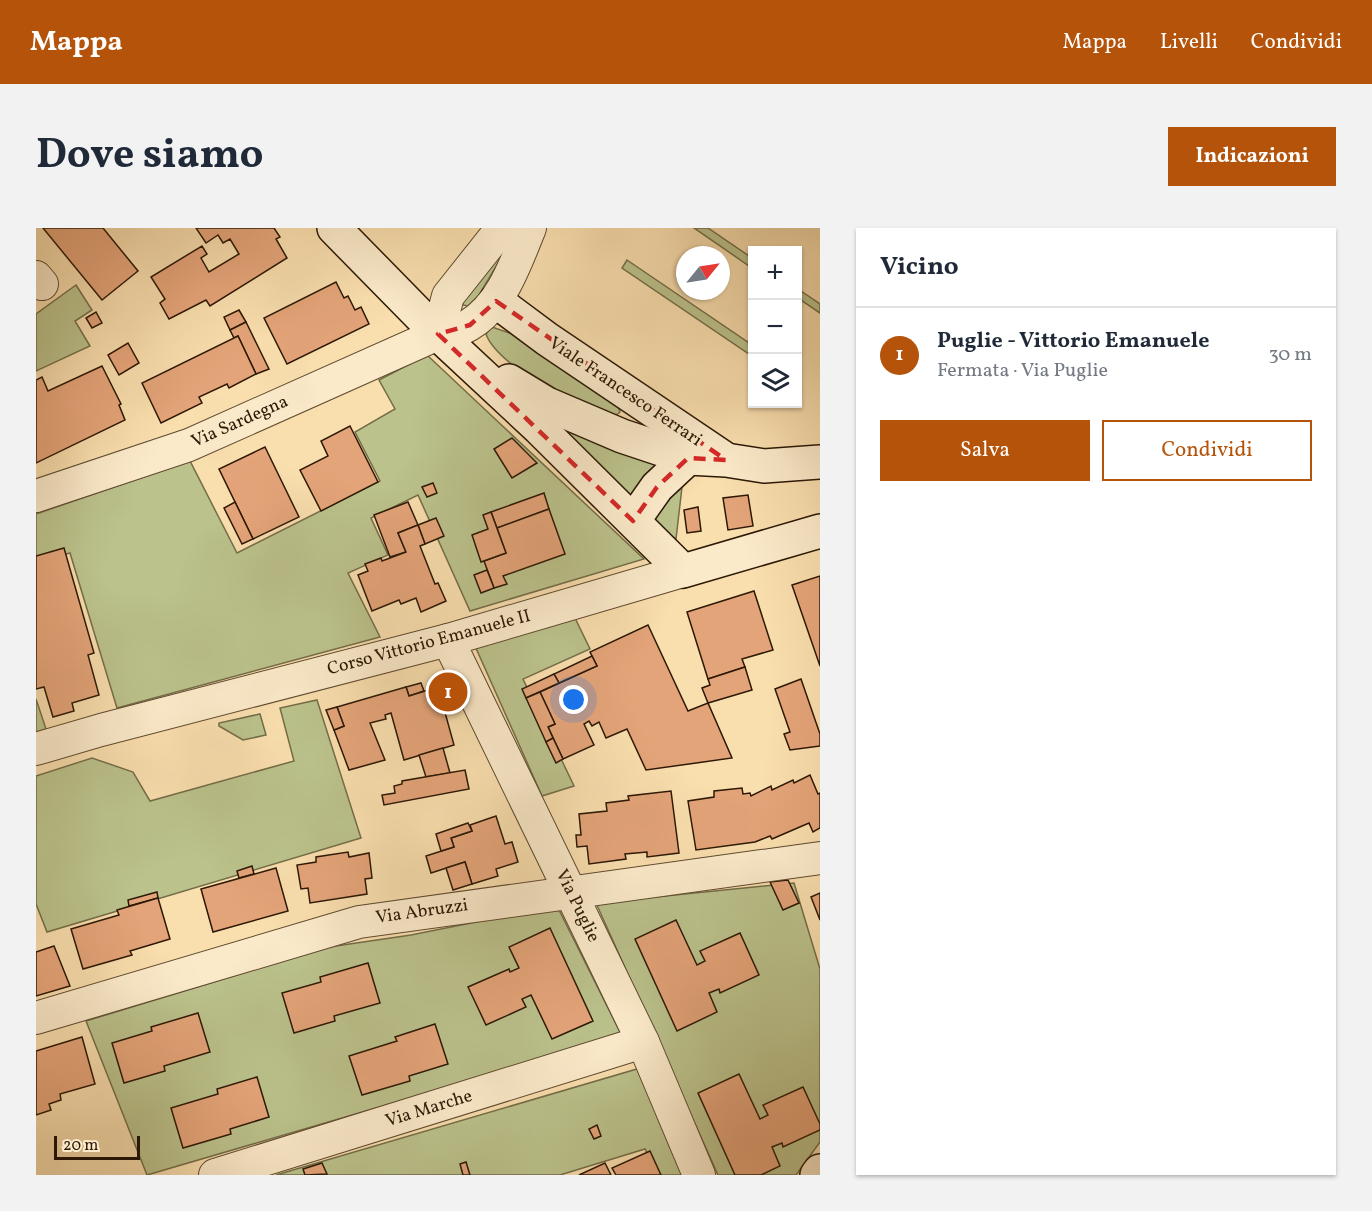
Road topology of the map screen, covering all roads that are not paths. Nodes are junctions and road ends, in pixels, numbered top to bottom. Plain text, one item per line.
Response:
1 (334, 228) edge
2 (502, 228) edge
3 (530, 228) edge
4 (496, 301) junction
5 (438, 334) junction
6 (688, 458) junction
7 (726, 460) junction
8 (820, 462) edge
9 (36, 496) edge
10 (633, 522) junction
11 (820, 531) edge
12 (683, 571) junction
13 (448, 640) junction
14 (36, 749) edge
15 (820, 858) edge
16 (570, 891) junction
17 (36, 1018) edge
18 (643, 1042) junction
19 (820, 1171) edge
20 (216, 1175) edge
21 (699, 1175) edge
22 (817, 1175) edge

1 - 5 street, Viale Francesco Ferrari
2 - 5 street
3 - 4 street
4 - 5 street, Via Sardegna
4 - 7 street, Viale Francesco Ferrari
5 - 6 street, Viale Francesco Ferrari
5 - 9 street, Via Sardegna
5 - 10 street, Viale Francesco Ferrari
6 - 7 street, Viale Francesco Ferrari
6 - 10 street, Viale Francesco Ferrari
7 - 8 street
10 - 12 street, Viale Francesco Ferrari
11 - 12 street, Corso Vittorio Emanuele II
12 - 13 street, Corso Vittorio Emanuele II
13 - 14 street, Corso Vittorio Emanuele II
13 - 16 street, Via Puglie
15 - 16 street, Via Abruzzi
16 - 17 street, Via Abruzzi
16 - 18 street, Via Puglie
18 - 20 street, Via Marche
18 - 21 street, Via Puglie
19 - 22 street

